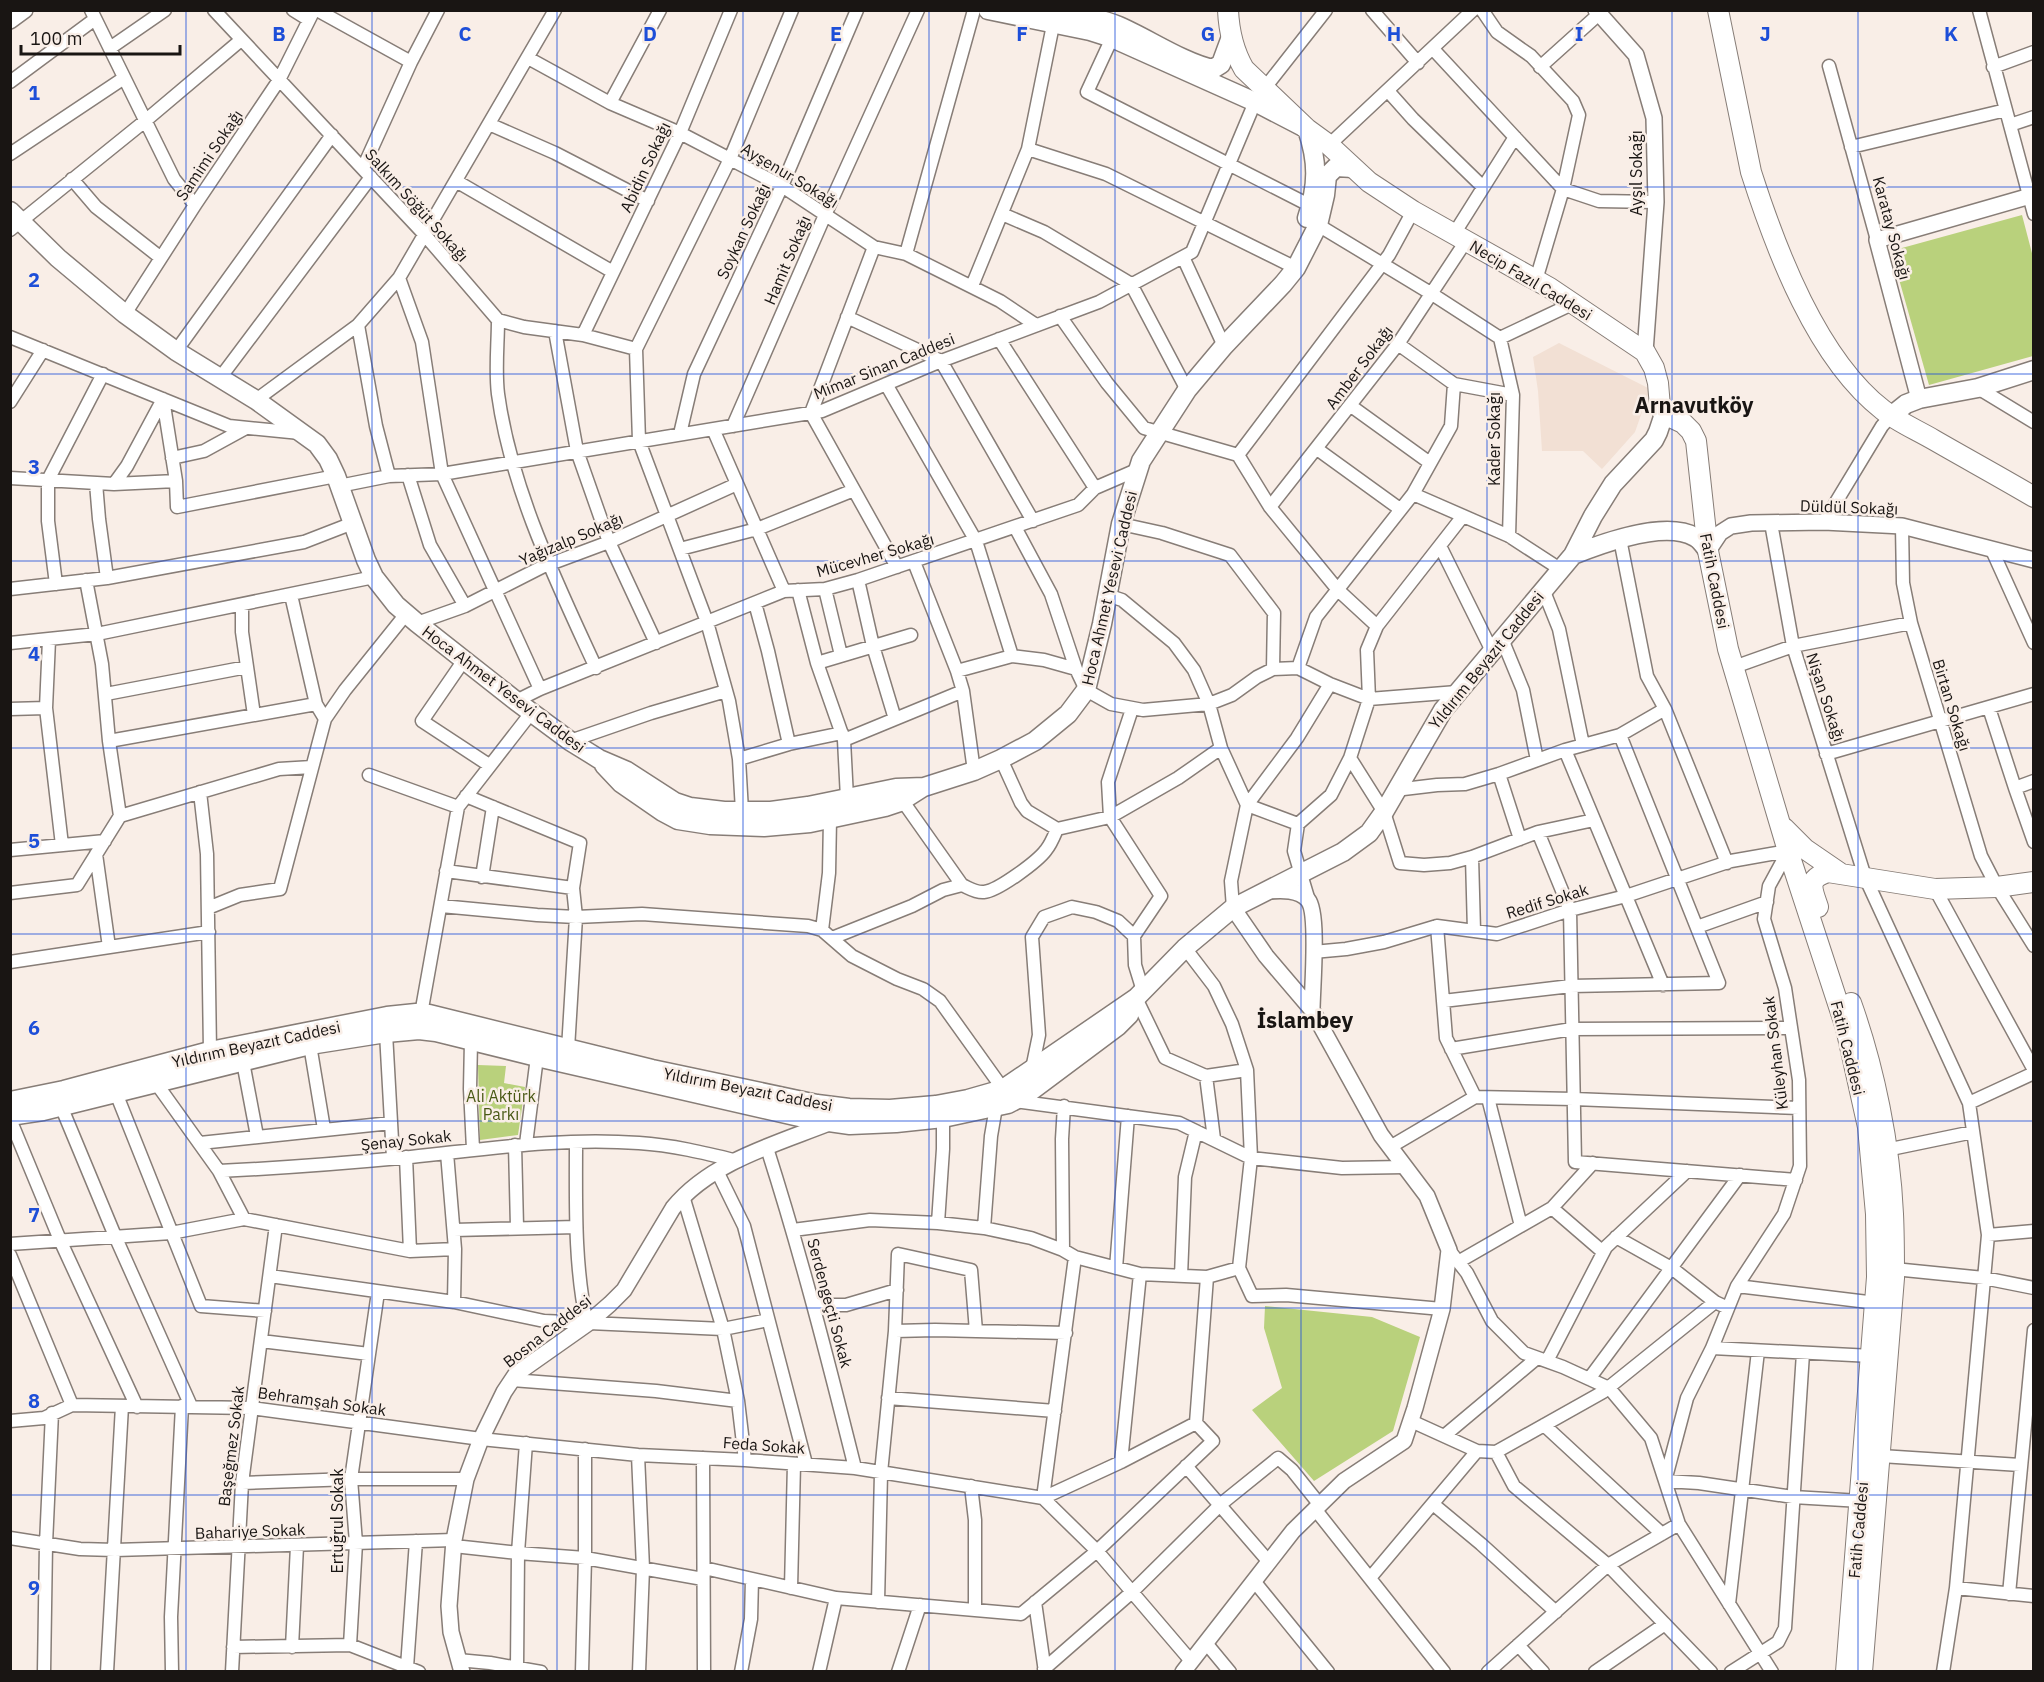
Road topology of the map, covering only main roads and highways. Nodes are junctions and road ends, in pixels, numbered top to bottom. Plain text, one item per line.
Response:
1 (988, 10) edge
2 (1228, 10) edge
3 (1718, 10) edge
4 (1052, 18) edge
5 (1231, 37) junction
6 (1259, 96) junction
7 (1307, 129) junction
8 (1329, 145) junction
9 (1353, 168) junction
10 (1327, 176) junction
11 (14, 221) edge
12 (1296, 268) junction
13 (2034, 370) edge
14 (1664, 414) junction
15 (1891, 416) junction
16 (2034, 497) edge
17 (1593, 516) junction
18 (1615, 540) junction
19 (1708, 551) junction
20 (1573, 555) junction
21 (599, 759) junction
22 (924, 787) junction
23 (1779, 822) junction
24 (1788, 850) junction
25 (1839, 873) junction
26 (2034, 882) edge
27 (1812, 888) junction
28 (1139, 995) junction
29 (1008, 1095) junction
30 (10, 1101) edge
31 (10, 1118) edge
32 (1846, 1671) edge
33 (1863, 1671) edge

1 - 4 main road
2 - 5 main road, Necip Fazıl Caddesi
3 - 15 main road
4 - 5 main road
4 - 6 main road
5 - 6 main road, Necip Fazıl Caddesi
6 - 7 main road, Necip Fazıl Caddesi
7 - 8 main road, Necip Fazıl Caddesi
7 - 12 main road
8 - 9 main road, Necip Fazıl Caddesi
8 - 10 main road, Hoca Ahmet Yesevi Caddesi
9 - 10 main road
9 - 14 main road, Necip Fazıl Caddesi
10 - 12 main road, Hoca Ahmet Yesevi Caddesi
11 - 21 main road, Hoca Ahmet Yesevi Caddesi
12 - 22 main road, Hoca Ahmet Yesevi Caddesi
13 - 15 main road
14 - 17 main road, Yıldırım Beyazıt Caddesi
14 - 19 main road, Fatih Caddesi
15 - 16 main road
17 - 18 main road
17 - 20 main road, Yıldırım Beyazıt Caddesi
18 - 19 main road
18 - 20 main road
19 - 23 main road, Fatih Caddesi
20 - 28 main road, Yıldırım Beyazıt Caddesi
21 - 22 main road, Hoca Ahmet Yesevi Caddesi
21 - 22 main road
23 - 24 main road, Fatih Caddesi
23 - 25 main road
24 - 27 main road
24 - 32 main road, Fatih Caddesi
25 - 26 main road
25 - 27 main road
27 - 33 main road
28 - 29 main road, Yıldırım Beyazıt Caddesi
28 - 29 main road
29 - 30 main road, Yıldırım Beyazıt Caddesi
29 - 31 main road

